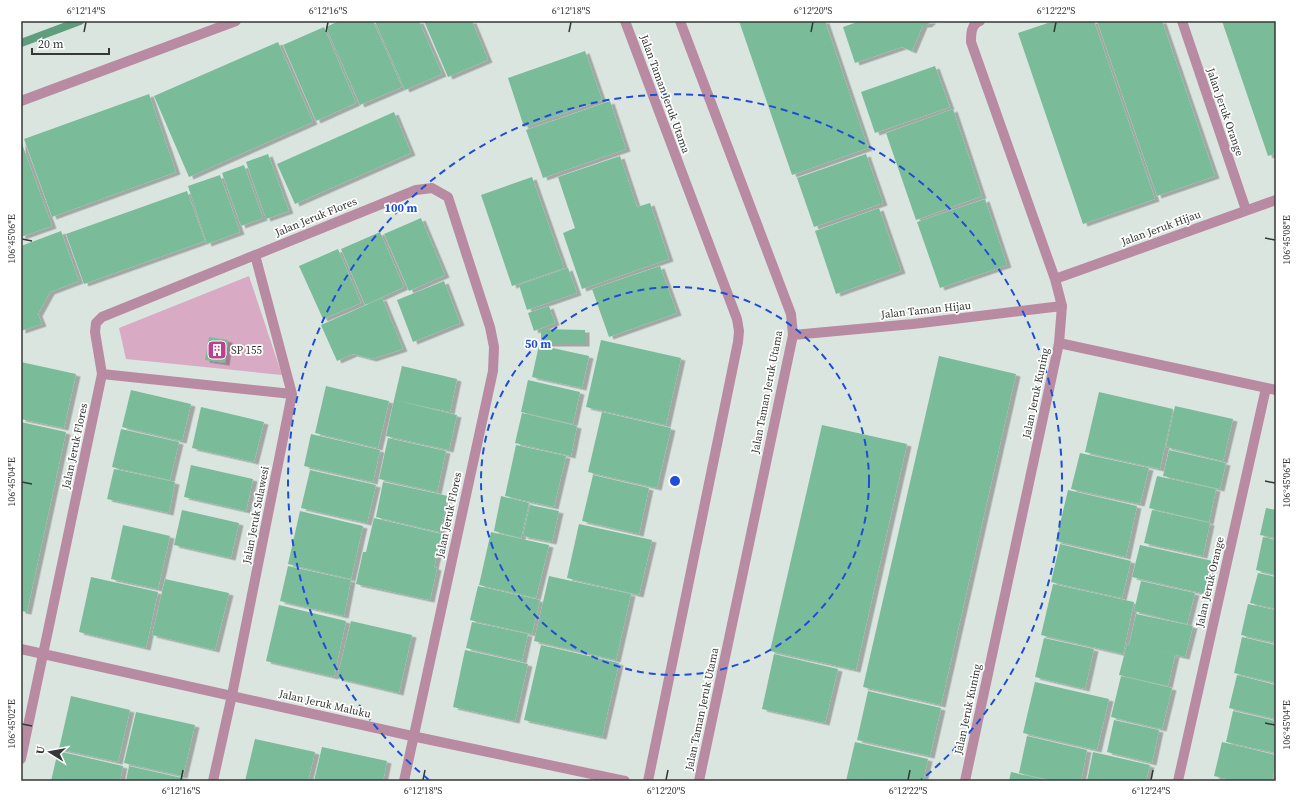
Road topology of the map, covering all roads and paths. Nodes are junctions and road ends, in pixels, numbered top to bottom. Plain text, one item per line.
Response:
1 (236, 21) edge
2 (625, 21) edge
3 (680, 21) edge
4 (980, 21) edge
5 (1182, 21) edge
6 (21, 101) edge
7 (1276, 200) edge
8 (1246, 210) junction
9 (255, 255) junction
10 (1054, 279) junction
11 (1062, 306) junction
12 (793, 335) junction
13 (1059, 343) junction
14 (102, 374) junction
15 (1271, 389) edge
16 (292, 394) junction
17 (21, 649) edge
18 (44, 654) junction
19 (232, 695) junction
20 (412, 736) junction
21 (21, 759) edge
22 (213, 781) edge
23 (404, 781) edge
24 (625, 781) edge
25 (648, 781) edge
26 (699, 781) edge
27 (965, 781) edge
28 (1178, 781) edge

1 - 6 street
2 - 25 street, Jalan Taman Jeruk Utama
3 - 12 street, Jalan Taman Jeruk Utama
4 - 10 street, Jalan Jeruk Kuning
5 - 8 street, Jalan Jeruk Orange
7 - 8 street, Jalan Jeruk Hijau
8 - 10 street, Jalan Jeruk Hijau
9 - 14 street, Jalan Jeruk Flores
9 - 16 street, Jalan Jeruk Sulawesi
9 - 20 street, Jalan Jeruk Flores
10 - 11 street, Jalan Jeruk Kuning
11 - 12 street, Jalan Taman Hijau
11 - 13 street, Jalan Jeruk Kuning
12 - 26 street, Jalan Taman Jeruk Utama
13 - 15 street
13 - 27 street, Jalan Jeruk Kuning
14 - 16 street
14 - 18 street, Jalan Jeruk Flores
15 - 28 street, Jalan Jeruk Orange
16 - 19 street, Jalan Jeruk Sulawesi
17 - 18 street, Jalan Jeruk Maluku
18 - 19 street, Jalan Jeruk Maluku
18 - 21 street, Jalan Jeruk Flores
19 - 20 street, Jalan Jeruk Maluku
19 - 22 street, Jalan Jeruk Sulawesi
20 - 23 street, Jalan Jeruk Flores
20 - 24 street, Jalan Jeruk Maluku

